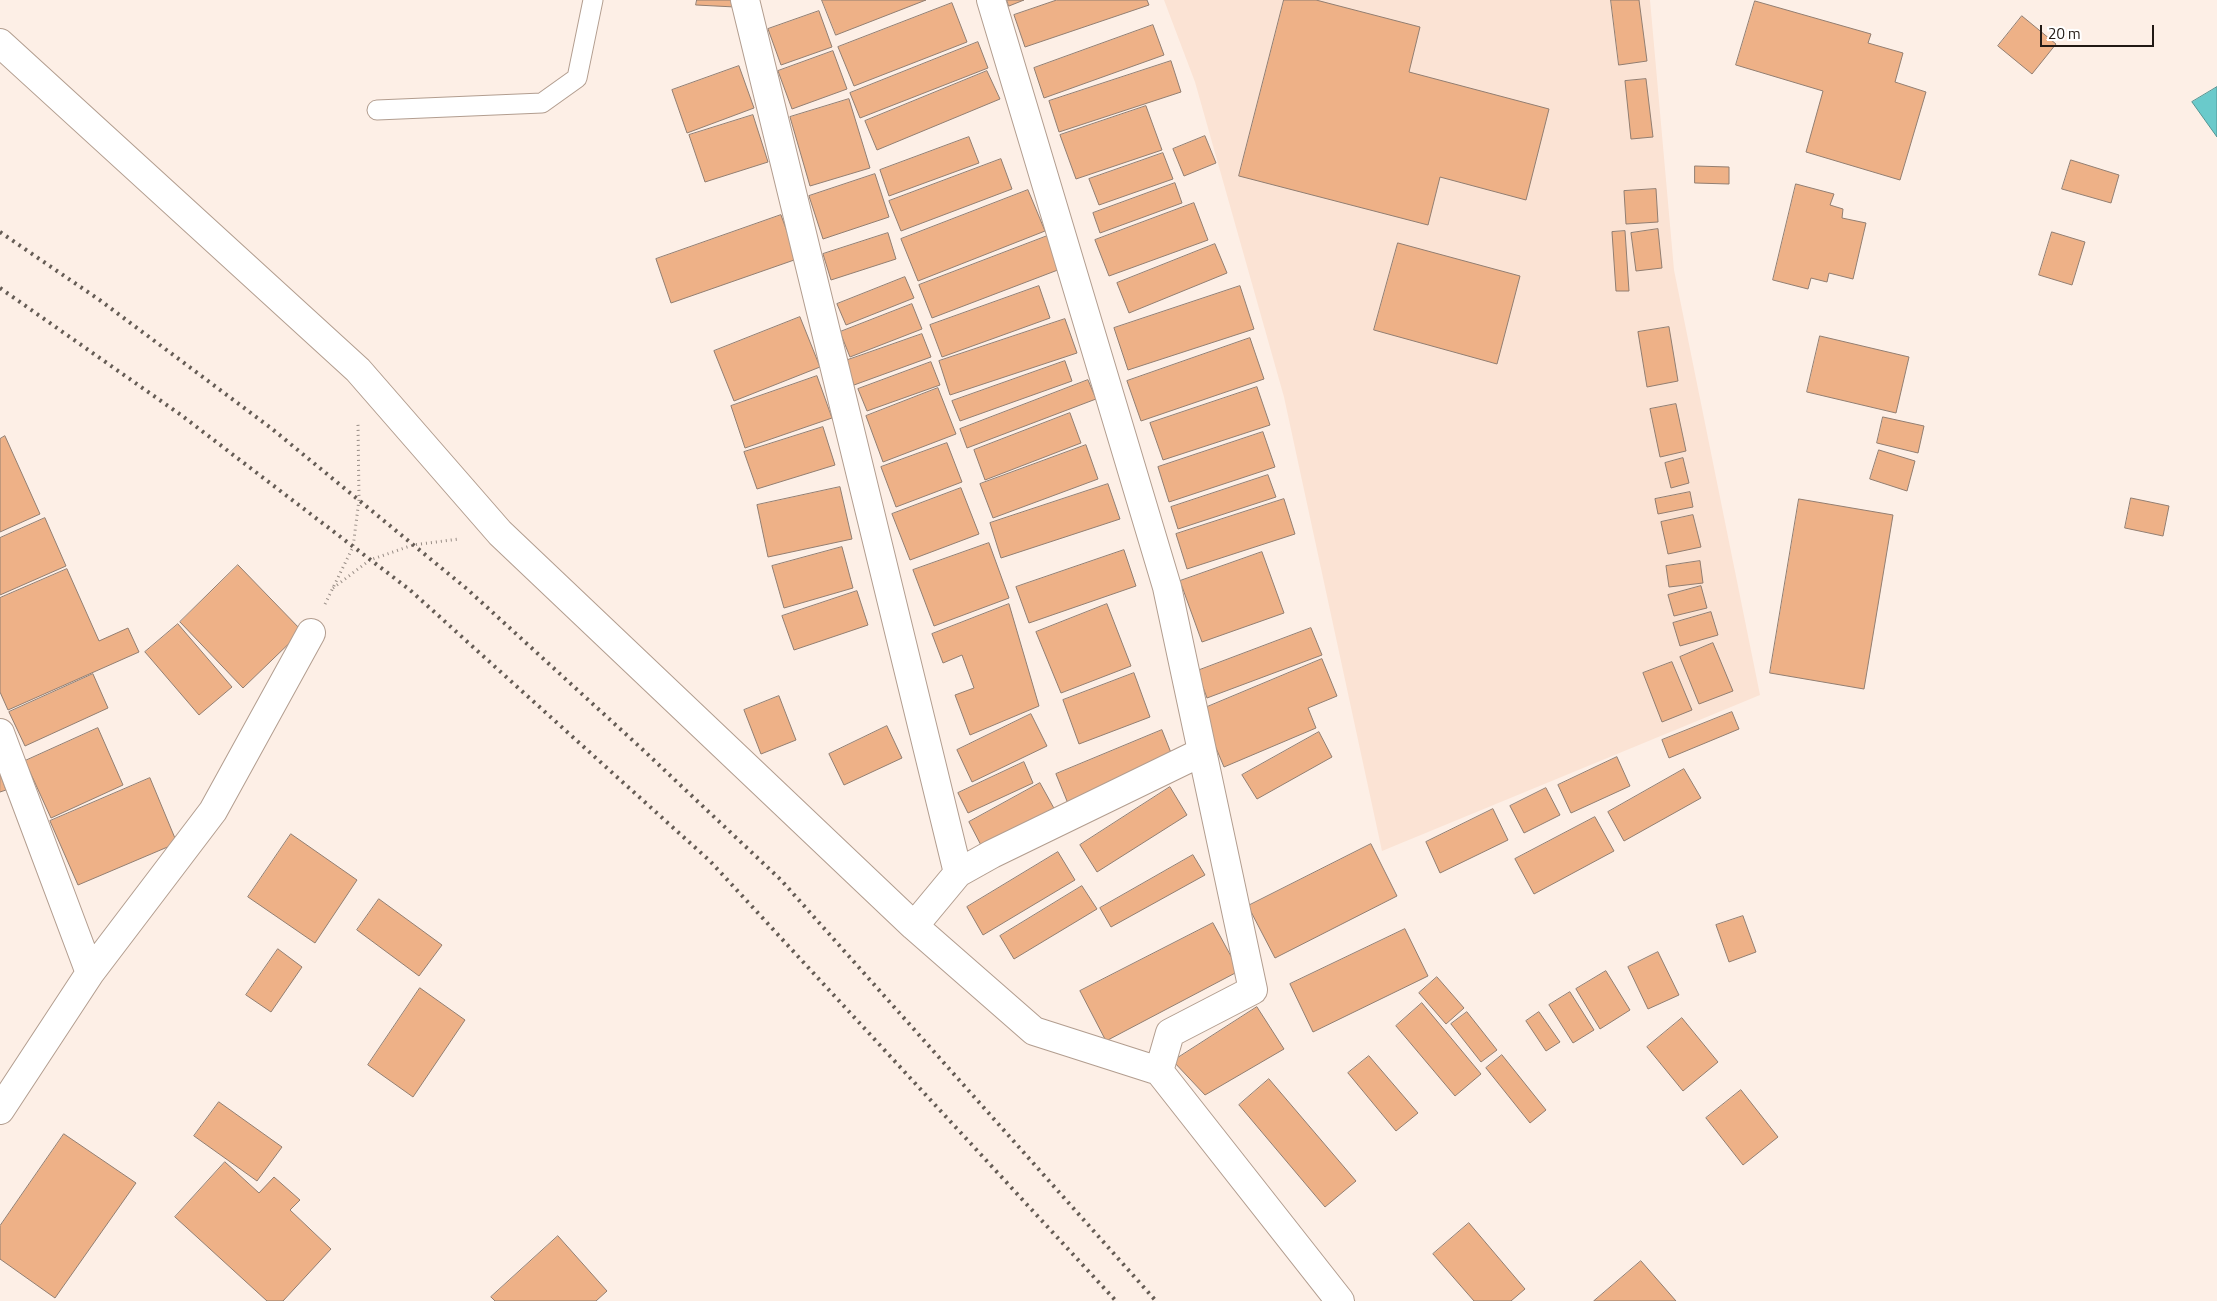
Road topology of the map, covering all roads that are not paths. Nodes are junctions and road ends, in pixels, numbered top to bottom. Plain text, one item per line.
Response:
1 (593, 0) edge
2 (745, 0) edge
3 (991, 0) edge
4 (0, 43) edge
5 (376, 110) dead end
6 (311, 633) road end
7 (0, 734) edge
8 (1202, 752) junction
9 (958, 873) junction
10 (914, 926) junction
11 (90, 973) junction
12 (1159, 1071) junction
13 (0, 1110) edge
14 (1340, 1301) edge

1 - 5 lane
2 - 9 street
3 - 8 street
4 - 10 street
6 - 11 street
7 - 11 street
8 - 9 street
8 - 12 street
9 - 10 street
10 - 12 street
11 - 13 street
12 - 14 street

